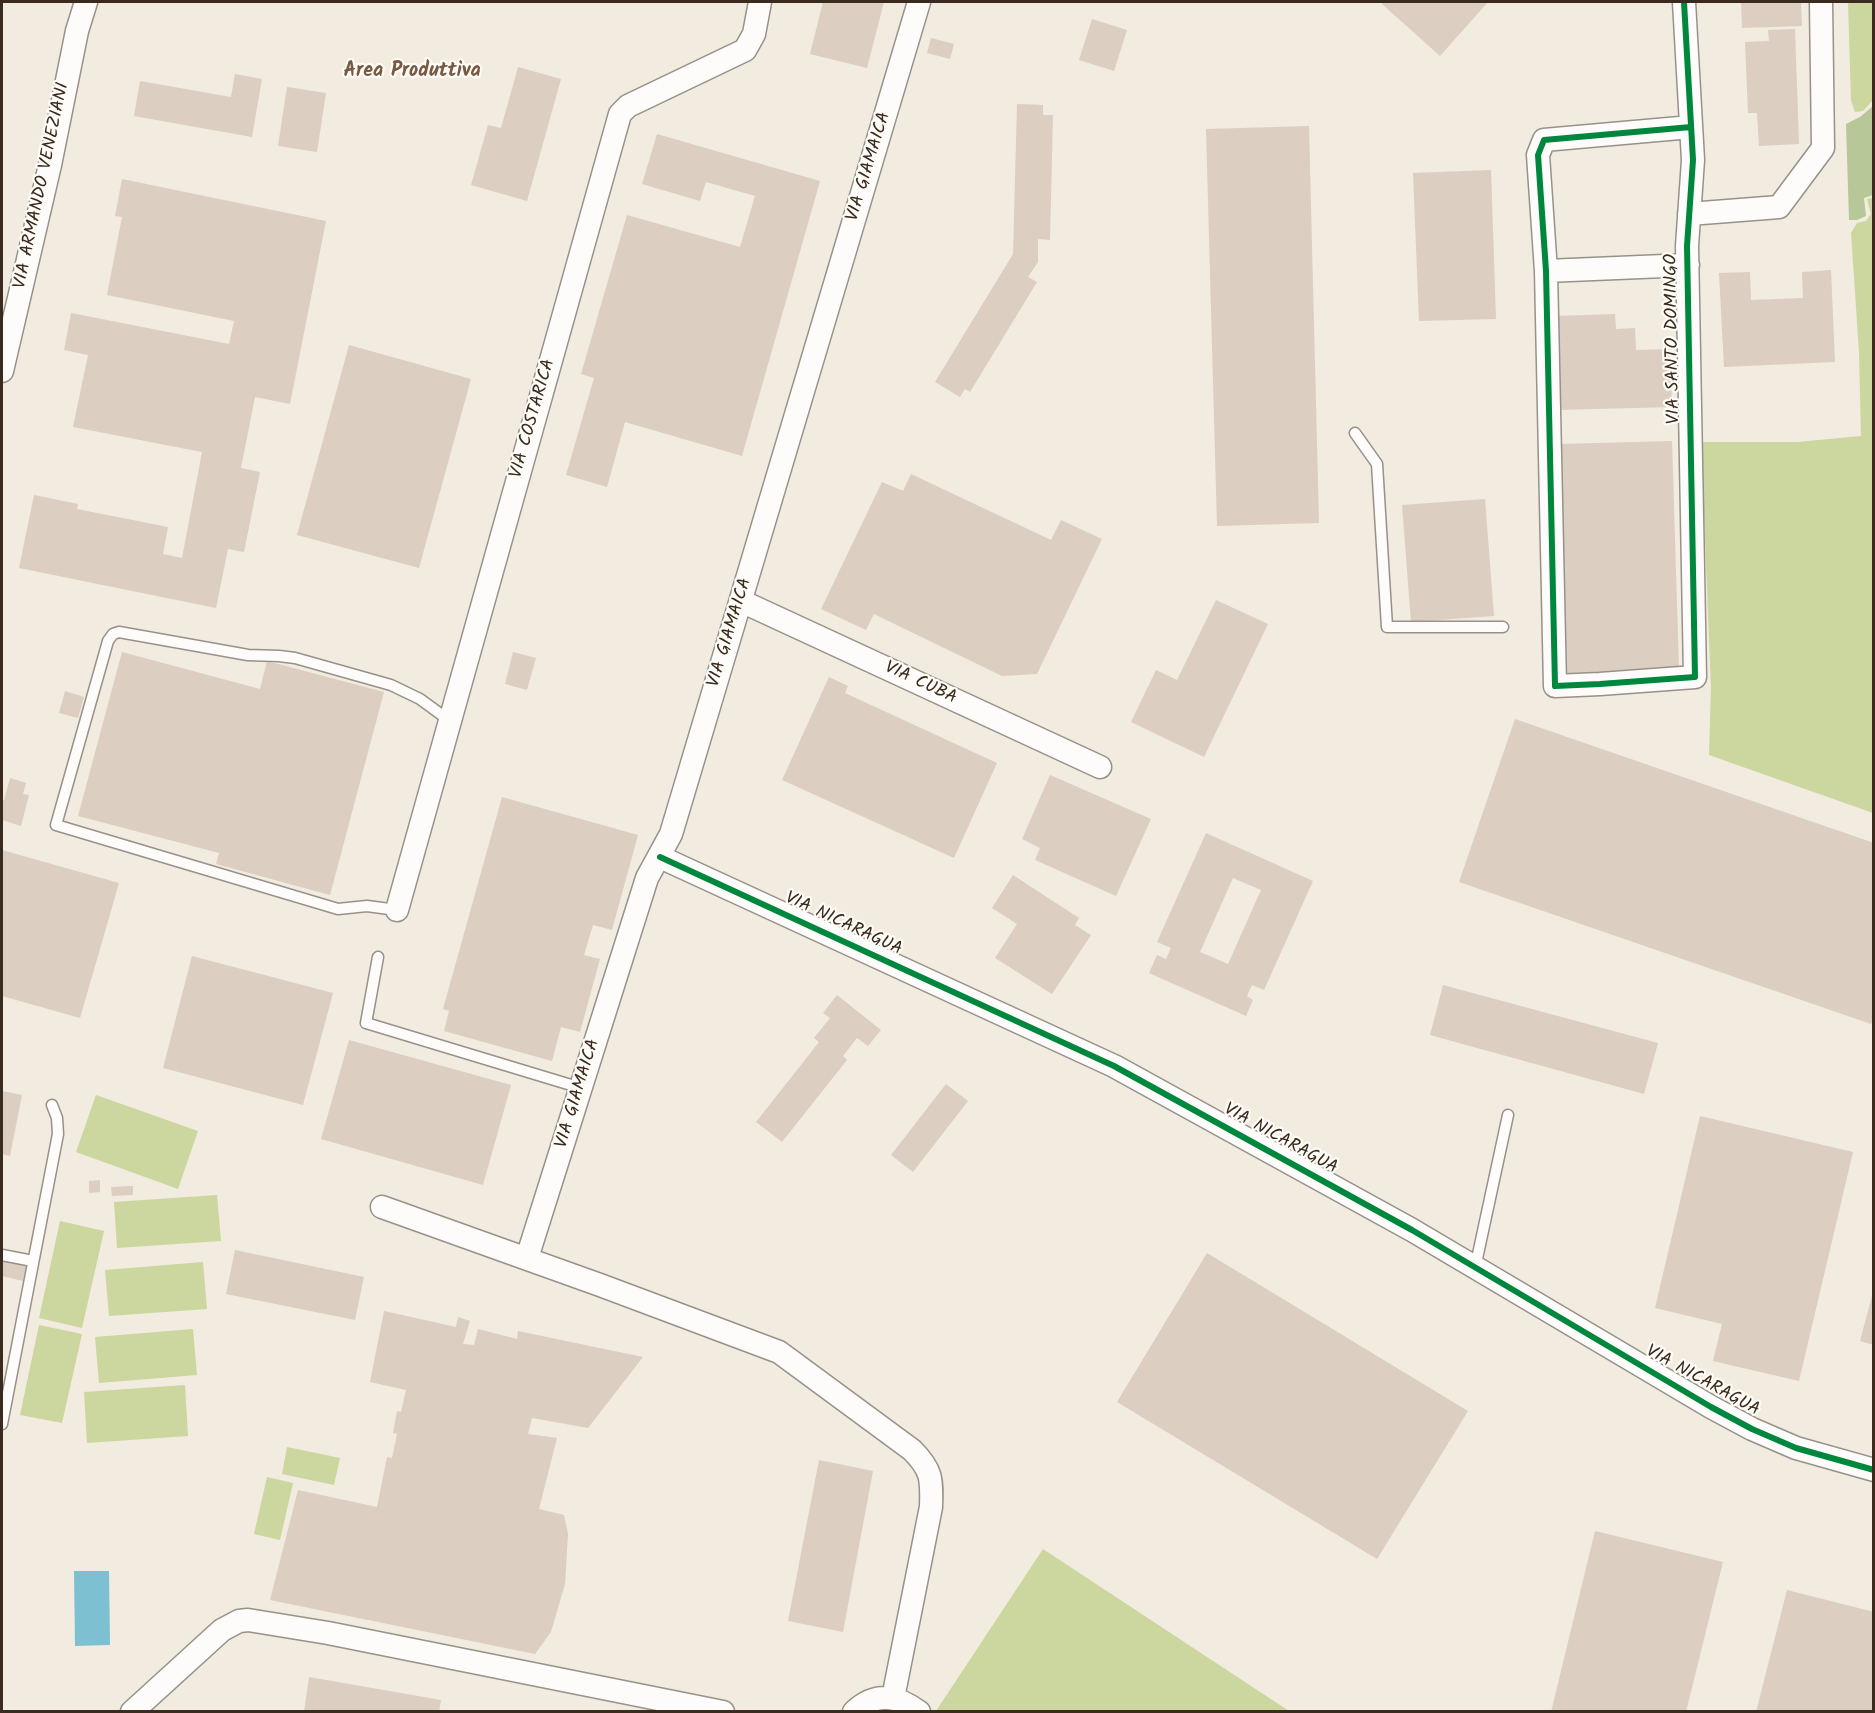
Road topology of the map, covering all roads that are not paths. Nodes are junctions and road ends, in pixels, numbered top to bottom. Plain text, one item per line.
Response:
1 (86, 2) edge
2 (760, 2) edge
3 (919, 2) edge
4 (1684, 2) edge
5 (1821, 2) edge
6 (1691, 127) junction
7 (1689, 214) junction
8 (1688, 265) junction
9 (1546, 271) junction
10 (2, 371) edge
11 (1355, 433) dead end
12 (741, 601) junction
13 (1503, 627) dead end
14 (450, 721) junction
15 (1100, 767) dead end
16 (660, 857) junction
17 (397, 910) joint
18 (378, 957) dead end
19 (581, 1088) junction
20 (52, 1105) dead end
21 (1508, 1114) dead end
22 (382, 1207) dead end
23 (2, 1255) edge
24 (527, 1258) junction
25 (33, 1262) junction
26 (1475, 1268) junction
27 (2, 1424) edge
28 (1874, 1470) edge
29 (893, 1698) junction
30 (132, 1712) edge
31 (723, 1712) edge
32 (854, 1712) edge
33 (919, 1712) edge

1 - 10 street, VIA ARMANDO VENEZIANI
2 - 14 street, VIA COSTARICA
3 - 12 street, VIA GIAMAICA
4 - 6 street, VIA SANTO DOMINGO
5 - 7 street
6 - 7 street, VIA SANTO DOMINGO
6 - 9 street
7 - 8 street, VIA SANTO DOMINGO
8 - 9 street
8 - 9 street, VIA SANTO DOMINGO
11 - 13 lane
12 - 15 street, VIA CUBA
12 - 16 street, VIA GIAMAICA
14 - 17 street, VIA COSTARICA
14 - 17 lane
16 - 19 street, VIA GIAMAICA
16 - 26 street, VIA NICARAGUA
18 - 19 lane
19 - 24 street, VIA GIAMAICA
20 - 25 lane
21 - 26 lane
22 - 24 street
23 - 25 lane
24 - 29 street
25 - 27 lane
26 - 28 street, VIA NICARAGUA
29 - 32 street
29 - 33 street
30 - 31 street

